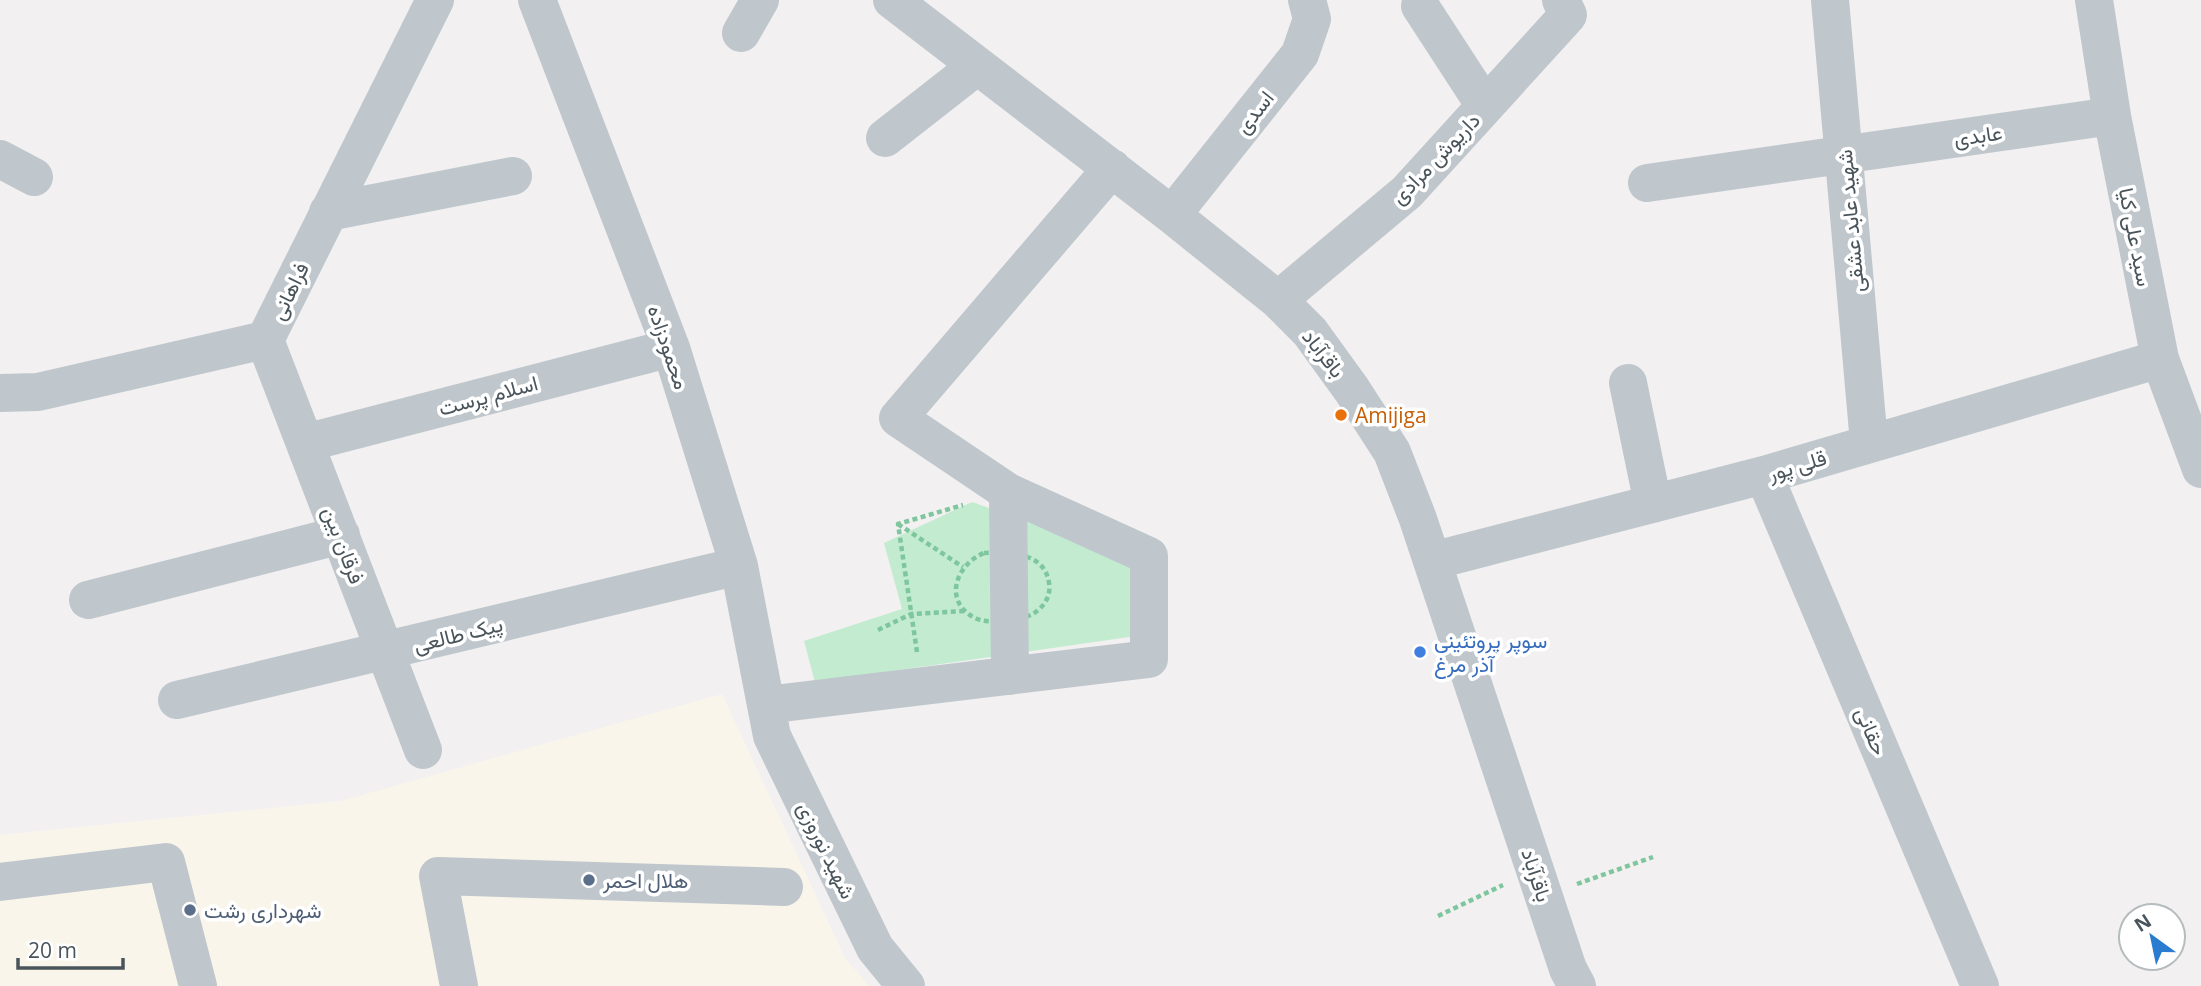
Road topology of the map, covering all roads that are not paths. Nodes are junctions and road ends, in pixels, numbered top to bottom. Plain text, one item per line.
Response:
1 (435, 0) edge
2 (537, 0) edge
3 (760, 0) edge
4 (891, 0) edge
5 (1307, 0) edge
6 (1561, 0) edge
7 (1830, 0) edge
8 (2094, 0) edge
9 (1419, 6) dead end
10 (741, 33) dead end
11 (977, 66) junction
12 (1485, 106) junction
13 (2112, 117) junction
14 (885, 138) dead end
15 (1844, 154) junction
16 (0, 159) edge
17 (1112, 168) junction
18 (34, 177) dead end
19 (513, 177) dead end
20 (1647, 183) dead end
21 (328, 212) junction
22 (1172, 215) junction
23 (1278, 300) junction
24 (265, 340) junction
25 (671, 348) junction
26 (2160, 359) junction
27 (1628, 383) dead end
28 (0, 393) edge
29 (305, 443) junction
30 (1869, 443) junction
31 (2201, 469) edge
32 (1764, 475) junction
33 (1008, 492) junction
34 (1653, 504) junction
35 (341, 535) junction
36 (1432, 561) junction
37 (739, 566) junction
38 (88, 600) dead end
39 (386, 652) junction
40 (1010, 676) junction
41 (177, 700) dead end
42 (765, 705) junction
43 (423, 750) dead end
44 (0, 882) edge
45 (784, 887) dead end
46 (198, 986) edge
47 (459, 986) edge
48 (906, 986) edge
49 (1577, 986) edge
50 (1980, 986) edge

1 - 21 street, فراهانی
2 - 25 street, محمودزاده
3 - 10 street
4 - 11 street, باقرآباد
5 - 22 street, اسدی
6 - 12 street, داریوش مرادی
7 - 15 street, شهید عابد عشقی
8 - 13 street, سید علی کیا
9 - 12 street
11 - 14 street
11 - 17 street, باقرآباد
12 - 23 street, داریوش مرادی
13 - 15 street, عابدی
13 - 26 street, سید علی کیا
15 - 20 street, عابدی
15 - 30 street, شهید عابد عشقی
16 - 18 street
17 - 22 street, باقرآباد
17 - 33 street
19 - 21 street
21 - 24 street, فراهانی
22 - 23 street, باقرآباد
23 - 36 street, باقرآباد
24 - 28 street, فراهانی
24 - 29 street, فرقان بین
25 - 29 street, اسلام پرست
25 - 37 street, محمودزاده
26 - 30 street, قلی پور
26 - 31 street, سید علی کیا
27 - 34 street
29 - 35 street, فرقان بین
30 - 32 street, قلی پور
32 - 34 street, قلی پور
32 - 50 street, حقانی
33 - 40 street
33 - 40 street
34 - 36 street, قلی پور
35 - 38 street
35 - 39 street, فرقان بین
36 - 49 street, باقرآباد
37 - 39 street, پیک طالعی
37 - 42 street, محمودزاده
39 - 41 street, پیک طالعی
39 - 43 street, فرقان بین
40 - 42 street
42 - 48 street, شهید نوروزی
44 - 46 street
45 - 47 street

